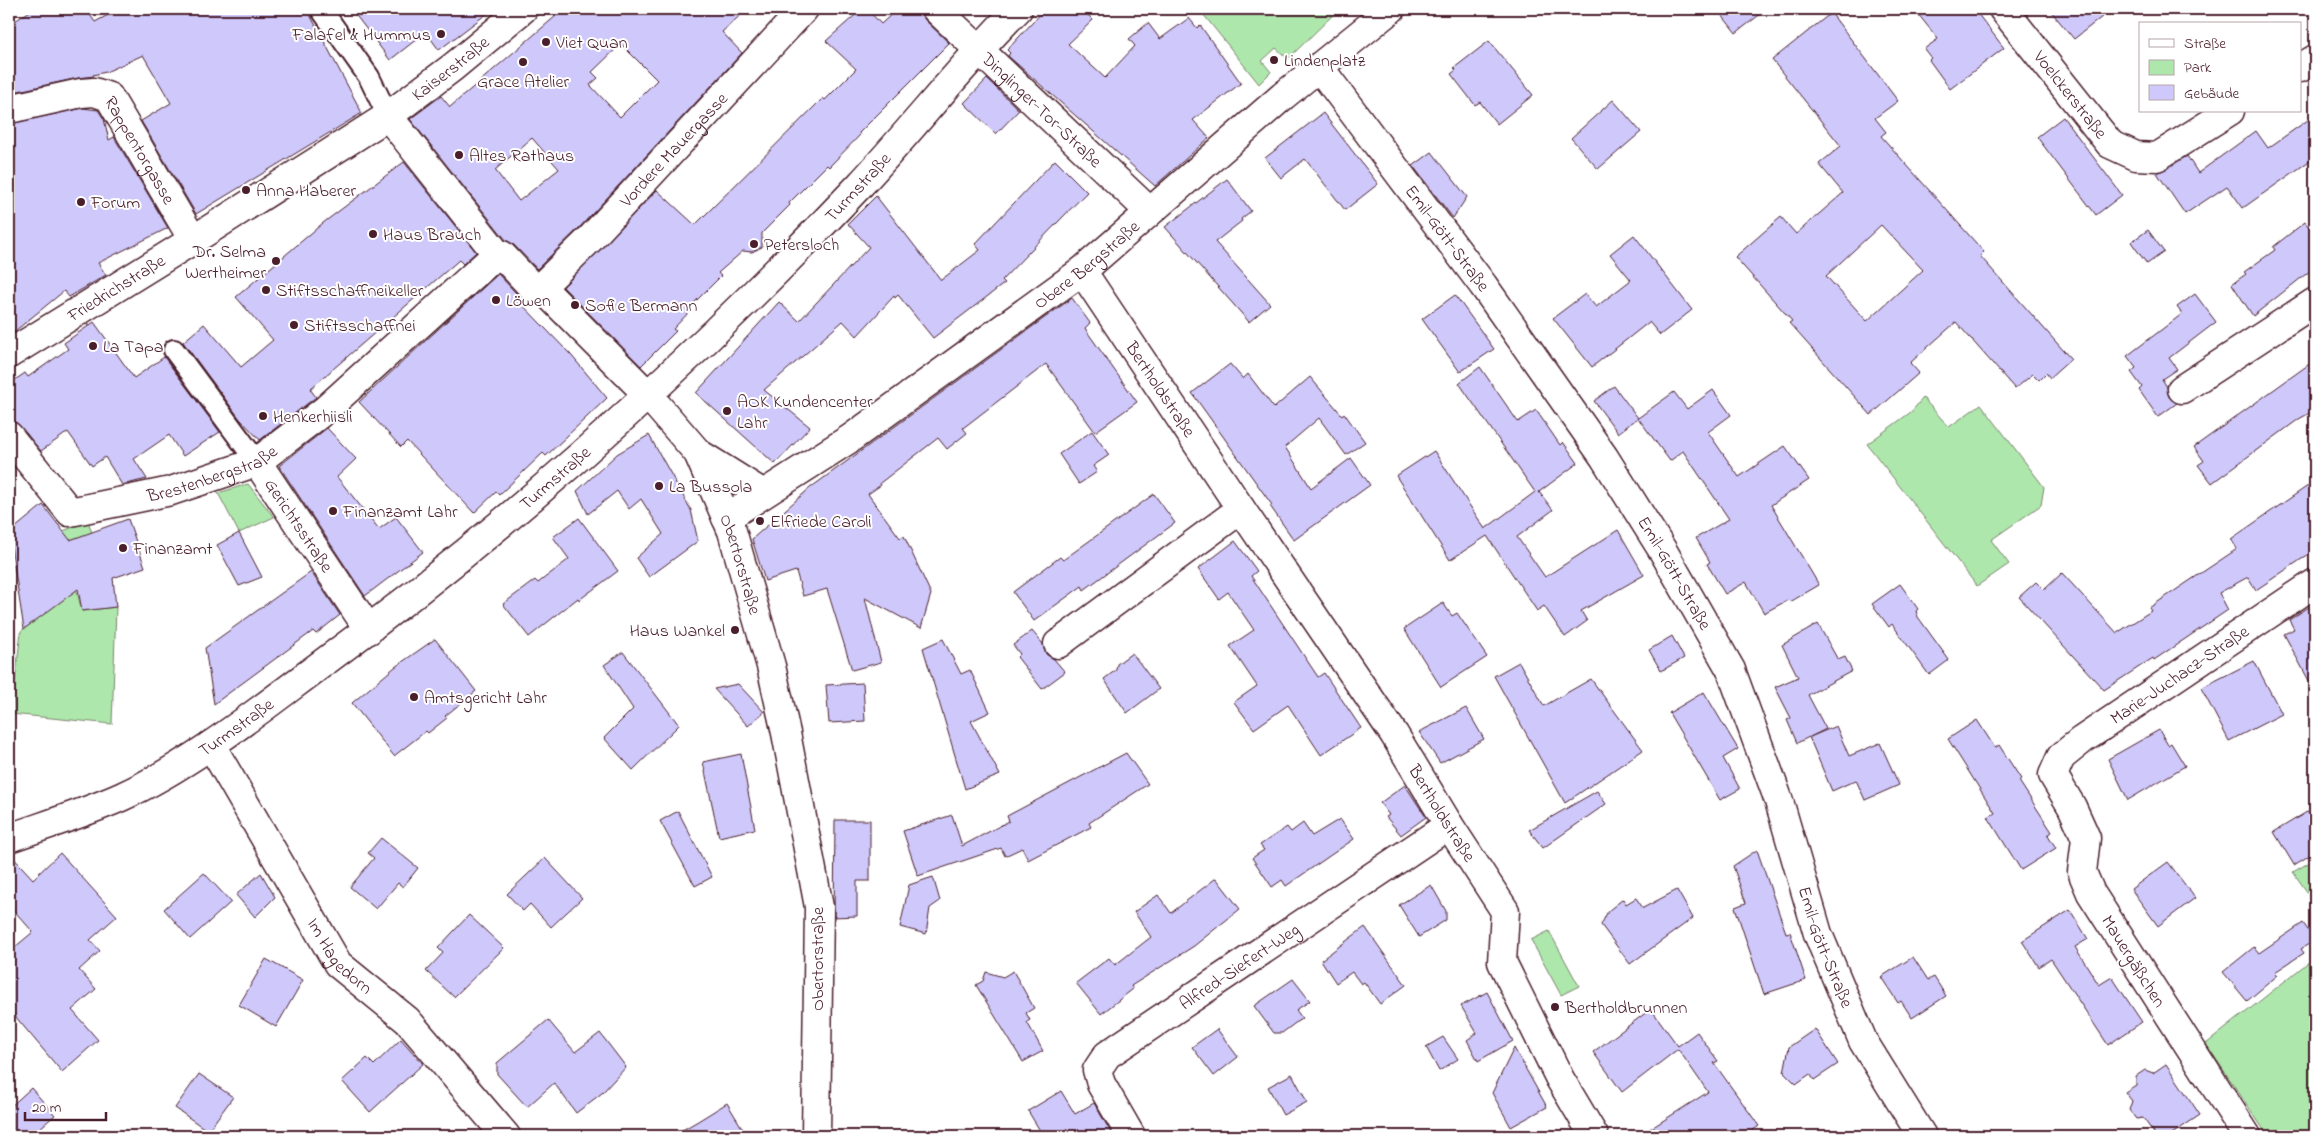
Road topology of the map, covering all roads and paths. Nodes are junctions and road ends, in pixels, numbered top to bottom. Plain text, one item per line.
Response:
1 (321, 9) edge
2 (523, 9) edge
3 (804, 9) edge
4 (936, 9) edge
5 (1018, 9) edge
6 (1391, 9) edge
7 (2003, 9) edge
8 (978, 48) junction
9 (2315, 59) edge
10 (1319, 67) junction
11 (2302, 67) edge
12 (9, 109) edge
13 (2228, 112) edge
14 (390, 114) junction
15 (1150, 211) junction
16 (194, 240) junction
17 (497, 254) junction
18 (1082, 271) junction
19 (540, 287) junction
20 (2315, 302) edge
21 (174, 350) dead end
22 (9, 354) edge
23 (2182, 389) dead end
24 (648, 395) junction
25 (9, 436) edge
26 (698, 453) junction
27 (256, 462) junction
28 (762, 493) junction
29 (1241, 509) junction
30 (726, 518) junction
31 (2315, 583) edge
32 (369, 630) junction
33 (1058, 644) dead end
34 (210, 745) junction
35 (2052, 775) joint
36 (1449, 825) junction
37 (9, 838) edge
38 (506, 1136) edge
39 (816, 1136) edge
40 (1131, 1136) edge
41 (1594, 1136) edge
42 (1922, 1136) edge
43 (2247, 1136) edge

1 - 14 street
2 - 14 street, Kaiserstraße
3 - 19 street, Vordere Mauergasse
4 - 8 street, Dinglinger-Tor-Straße
5 - 8 street, Turmstraße
6 - 10 street, Obere Bergstraße
7 - 13 street, Voelckerstraße
8 - 15 street, Dinglinger-Tor-Straße
8 - 24 street, Turmstraße
9 - 11 street
10 - 15 street, Obere Bergstraße
10 - 42 street, Emil-Gött-Straße
12 - 16 street, Rappentorgasse
14 - 16 street, Friedrichstraße
14 - 17 street, Obertorstraße
15 - 18 street, Obere Bergstraße
16 - 22 street, Friedrichstraße
17 - 19 street, Obertorstraße
17 - 27 street, Brestenbergstraße
18 - 28 street, Obere Bergstraße
18 - 29 street, Bertholdstraße
19 - 24 street, Obertorstraße
20 - 23 street
21 - 27 street, Gerichtsstraße
24 - 26 street, Obertorstraße
24 - 32 street, Turmstraße
25 - 27 street, Brestenbergstraße
26 - 28 street
26 - 30 street, Obertorstraße
27 - 32 street, Gerichtsstraße
28 - 30 street, Obere Bergstraße
29 - 33 street
29 - 36 street, Bertholdstraße
30 - 39 street, Obertorstraße
31 - 35 street, Marie-Juchacz-Straße
32 - 34 street, Turmstraße
34 - 37 street, Turmstraße
34 - 38 street, Im Hagedorn
35 - 43 street, Mauergäßchen
36 - 40 street, Alfred-Siefert-Weg
36 - 41 street, Bertholdstraße

